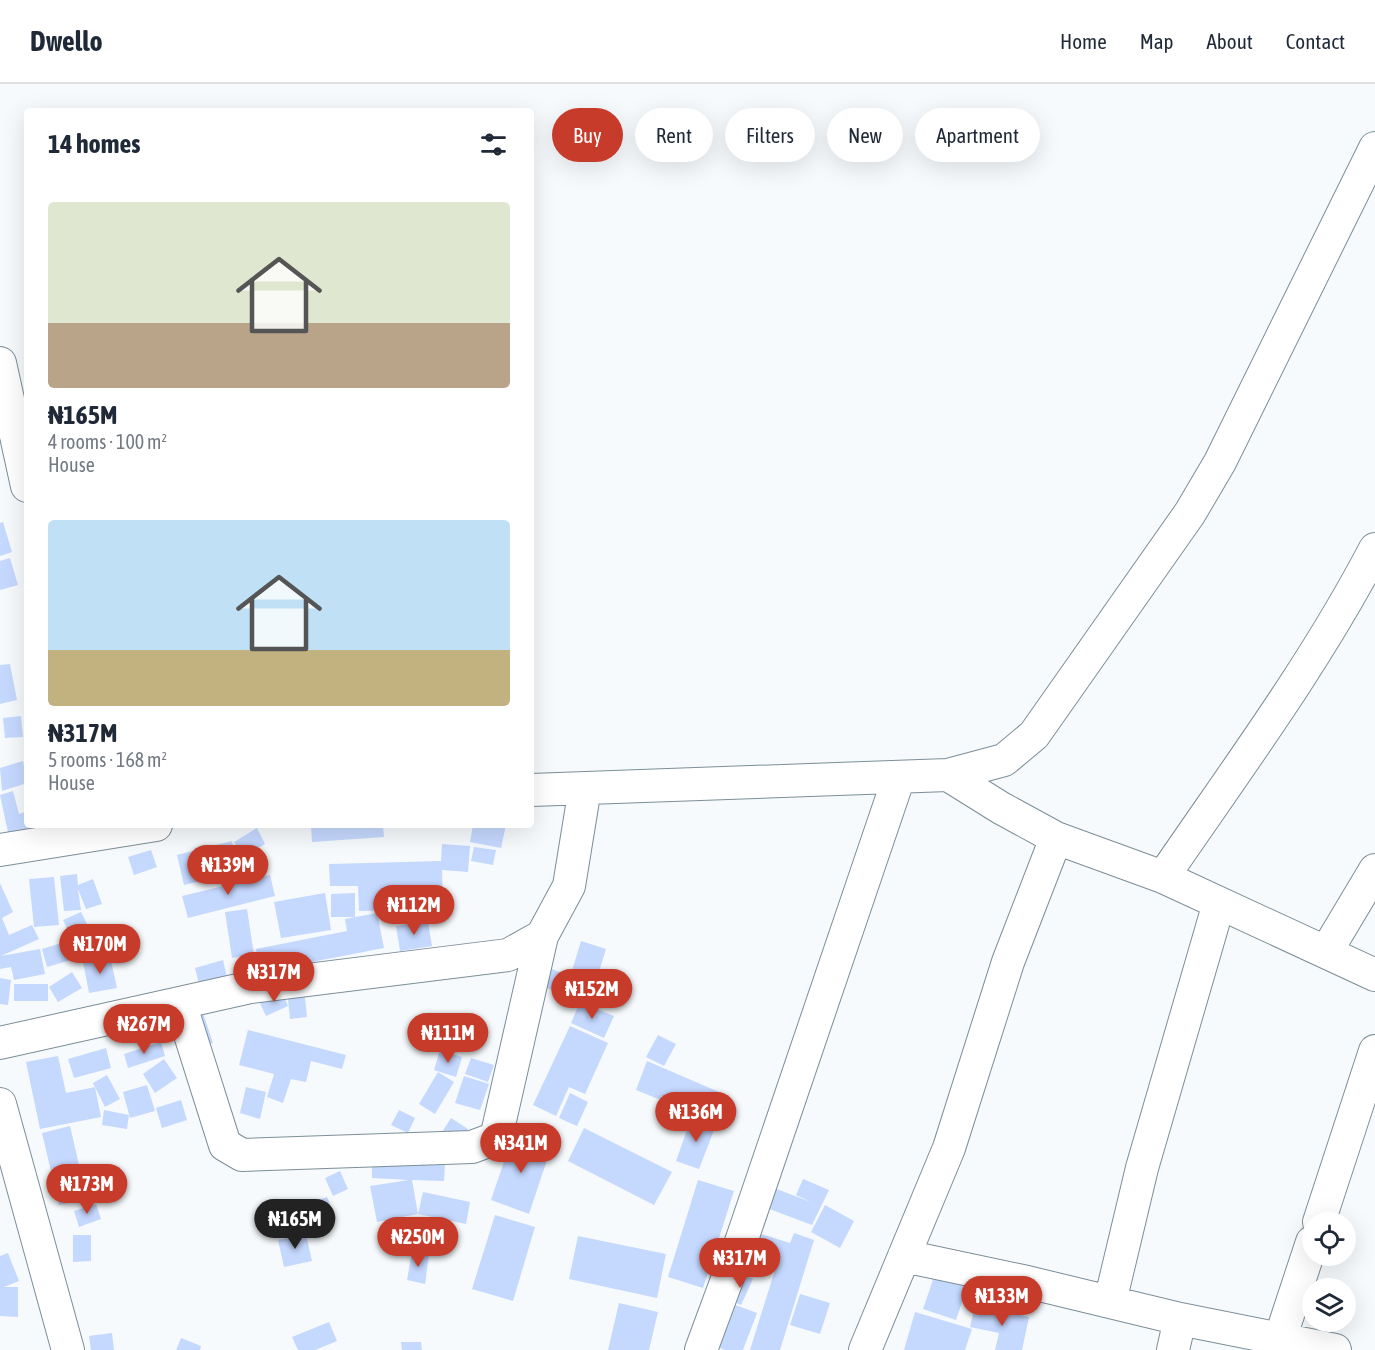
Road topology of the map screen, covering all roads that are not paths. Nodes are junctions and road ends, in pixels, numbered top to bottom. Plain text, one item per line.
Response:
1 (1375, 148) edge
2 (0, 363) edge
3 (24, 472) edge
4 (1375, 549) edge
5 (948, 775) junction
6 (899, 777) junction
7 (585, 788) junction
8 (534, 790) edge
9 (102, 829) edge
10 (1056, 838) junction
11 (0, 850) edge
12 (1375, 870) edge
13 (1163, 878) junction
14 (1219, 903) junction
15 (542, 936) junction
16 (1326, 952) junction
17 (1375, 975) edge
18 (180, 1003) junction
19 (0, 1042) edge
20 (1375, 1051) edge
21 (0, 1104) edge
22 (1322, 1212) edge
23 (904, 1256) junction
24 (1304, 1266) edge
25 (1110, 1302) junction
26 (1180, 1319) junction
27 (1281, 1339) junction
28 (68, 1350) edge
29 (701, 1350) edge
30 (865, 1350) edge
31 (1173, 1350) edge
32 (1335, 1350) edge

1 - 5 street
2 - 3 street
4 - 13 street
5 - 6 street
5 - 10 street
6 - 7 street
6 - 29 street
7 - 8 street
7 - 15 street
9 - 11 street
10 - 13 street
10 - 23 street
12 - 16 street
13 - 14 street
14 - 16 street
14 - 25 street
15 - 18 street
15 - 18 street
16 - 17 street
18 - 19 street
20 - 22 street
21 - 28 street
23 - 25 street
23 - 30 street
24 - 27 street
25 - 26 street
26 - 27 street
26 - 31 street
27 - 32 street

